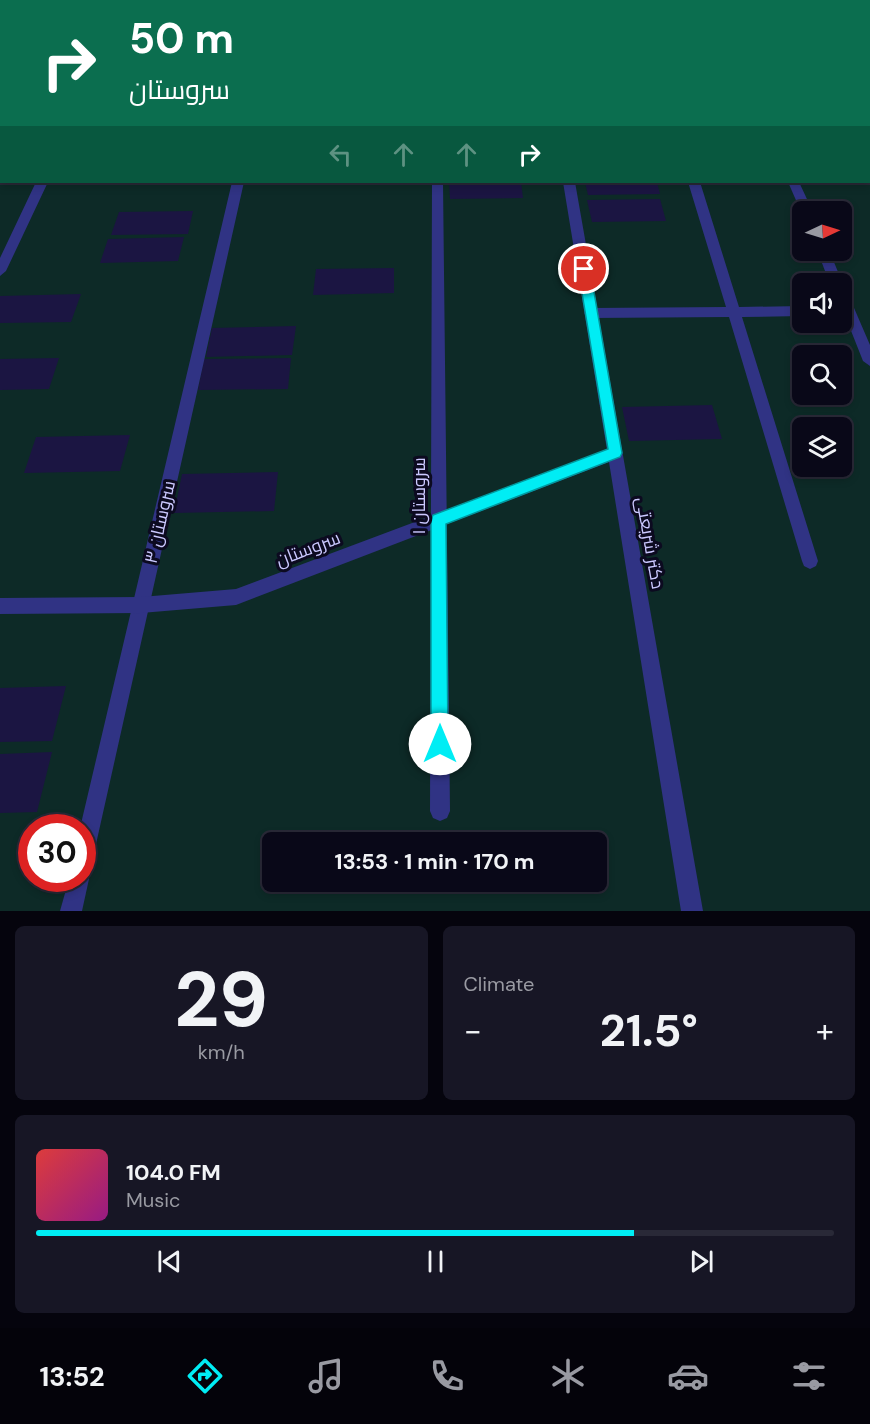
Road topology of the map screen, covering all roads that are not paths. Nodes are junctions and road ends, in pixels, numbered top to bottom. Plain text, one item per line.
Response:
1 (41, 183) edge
2 (238, 183) edge
3 (437, 183) edge
4 (569, 183) edge
5 (693, 183) edge
6 (794, 183) edge
7 (802, 201) edge
8 (3, 258) edge
9 (0, 272) edge
10 (792, 311) edge
11 (734, 312) junction
12 (591, 313) junction
13 (852, 325) edge
14 (870, 361) edge
15 (615, 453) junction
16 (439, 520) junction
17 (810, 561) dead end
18 (141, 605) junction
19 (0, 606) edge
20 (440, 811) dead end
21 (93, 814) edge
22 (76, 892) edge
23 (71, 911) edge
24 (692, 911) edge

1 - 8 street
2 - 18 street, سروستان ۳
3 - 16 street, سروستان ۱
4 - 12 street, دکتر شریعتی
5 - 11 street
6 - 7 street
8 - 9 street
10 - 11 street
11 - 12 street
11 - 17 street
12 - 15 street, دکتر شریعتی
13 - 14 street
15 - 16 street, سروستان
15 - 24 street, دکتر شریعتی
16 - 18 street, سروستان
16 - 20 street, سروستان ۱
18 - 19 street, سروستان
18 - 21 street, سروستان ۳
22 - 23 street

